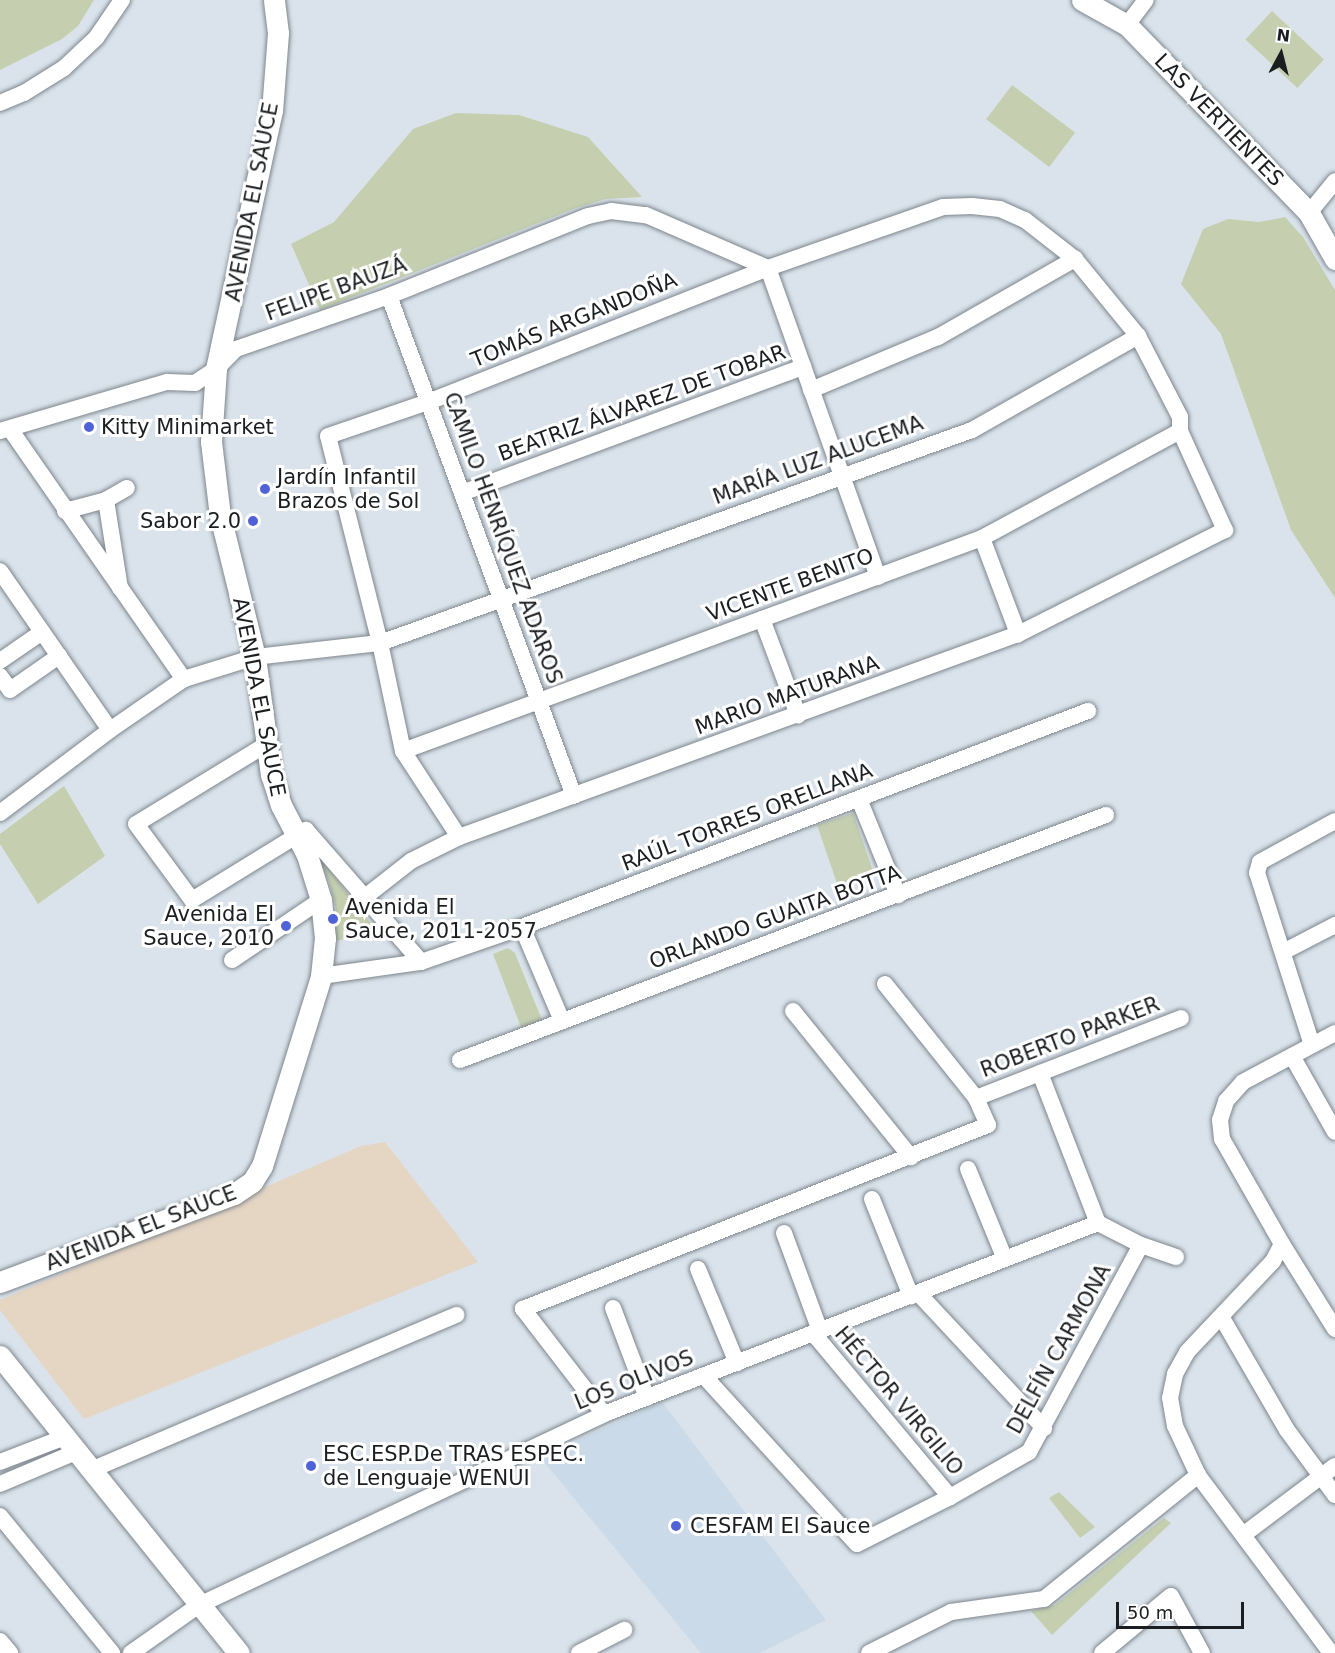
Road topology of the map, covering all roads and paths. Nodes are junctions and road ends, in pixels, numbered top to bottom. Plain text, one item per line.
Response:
1 (122, 0) edge
2 (274, 0) edge
3 (1082, 0) edge
4 (1146, 0) edge
5 (1127, 25) junction
6 (0, 103) edge
7 (1335, 181) edge
8 (1309, 213) junction
9 (1075, 259) junction
10 (1335, 260) edge
11 (768, 268) junction
12 (389, 296) junction
13 (1138, 336) junction
14 (803, 368) junction
15 (216, 369) junction
16 (811, 390) junction
17 (428, 402) junction
18 (5, 430) edge
19 (1180, 430) junction
20 (842, 475) junction
21 (127, 488) dead end
22 (462, 493) junction
23 (106, 500) junction
24 (65, 511) junction
25 (1225, 530) joint
26 (982, 538) junction
27 (0, 572) edge
28 (878, 577) junction
29 (121, 592) junction
30 (501, 598) junction
31 (762, 619) junction
32 (42, 632) junction
33 (1018, 634) junction
34 (380, 643) junction
35 (59, 656) junction
36 (255, 657) junction
37 (0, 661) edge
38 (0, 676) edge
39 (184, 680) junction
40 (539, 701) junction
41 (1088, 711) dead end
42 (798, 715) junction
43 (110, 730) junction
44 (267, 744) junction
45 (403, 751) junction
46 (574, 796) junction
47 (859, 799) junction
48 (0, 813) edge
49 (1106, 815) dead end
50 (1335, 821) edge
51 (297, 834) junction
52 (459, 837) junction
53 (898, 895) junction
54 (365, 897) junction
55 (321, 900) junction
56 (1335, 925) edge
57 (522, 927) junction
58 (1283, 952) junction
59 (232, 960) dead end
60 (421, 963) junction
61 (321, 976) junction
62 (885, 984) dead end
63 (793, 1011) dead end
64 (1181, 1018) dead end
65 (562, 1021) junction
66 (1335, 1033) edge
67 (1312, 1045) junction
68 (1292, 1056) junction
69 (460, 1060) dead end
70 (1040, 1073) junction
71 (976, 1098) junction
72 (1335, 1132) edge
73 (911, 1157) junction
74 (968, 1169) dead end
75 (872, 1199) dead end
76 (1098, 1223) junction
77 (783, 1233) dead end
78 (1282, 1244) junction
79 (1141, 1245) junction
80 (1176, 1257) dead end
81 (1005, 1259) junction
82 (698, 1269) dead end
83 (0, 1282) edge
84 (915, 1294) junction
85 (613, 1308) dead end
86 (456, 1315) dead end
87 (1222, 1318) junction
88 (1335, 1329) edge
89 (817, 1332) junction
90 (0, 1356) edge
91 (737, 1363) junction
92 (704, 1376) junction
93 (647, 1398) junction
94 (604, 1414) junction
95 (1044, 1428) junction
96 (70, 1444) junction
97 (0, 1462) edge
98 (1335, 1466) edge
99 (91, 1470) junction
100 (1198, 1475) junction
101 (1321, 1477) junction
102 (0, 1484) edge
103 (1335, 1495) edge
104 (950, 1497) junction
105 (0, 1516) edge
106 (1243, 1535) junction
107 (199, 1605) junction
108 (624, 1630) dead end
109 (0, 1641) edge
110 (890, 1648) edge
111 (10, 1653) edge
112 (112, 1653) edge
113 (131, 1653) edge
114 (239, 1653) edge
115 (579, 1653) edge
116 (869, 1653) edge
117 (1102, 1653) edge
118 (1202, 1653) edge
119 (1331, 1653) edge

1 - 6 street
2 - 15 street, AVENIDA EL SAUCE
3 - 5 street, LAS VERTIENTES
4 - 5 street
5 - 8 street, LAS VERTIENTES
7 - 8 street
8 - 10 street, LAS VERTIENTES
9 - 11 street, TOMÁS ARGANDOÑA
9 - 13 street, TOMÁS ARGANDOÑA
9 - 16 street
11 - 12 street, FELIPE BAUZÁ
11 - 14 street
11 - 17 street, TOMÁS ARGANDOÑA
12 - 15 street, FELIPE BAUZÁ
12 - 17 street, CAMILO HENRÍQUEZ ADAROS
13 - 19 street, TOMÁS ARGANDOÑA
13 - 20 street, MARÍA LUZ ALUCEMA
14 - 16 street
14 - 22 street, BEATRIZ ÁLVAREZ DE TOBAR
15 - 18 street, FELIPE BAUZÁ
15 - 36 street, AVENIDA EL SAUCE
16 - 20 street
17 - 22 street, CAMILO HENRÍQUEZ ADAROS
17 - 34 street, TOMÁS ARGANDOÑA
18 - 24 street
19 - 25 street, TOMÁS ARGANDOÑA
19 - 26 street, VICENTE BENITO
20 - 28 street
20 - 30 street, MARÍA LUZ ALUCEMA
21 - 23 street
22 - 30 street, CAMILO HENRÍQUEZ ADAROS
23 - 24 street
23 - 29 street
24 - 29 street
25 - 33 street, MARIO MATURANA
26 - 28 street, VICENTE BENITO
26 - 33 street
27 - 32 street
28 - 31 street, VICENTE BENITO
29 - 39 street
30 - 34 street, MARÍA LUZ ALUCEMA
30 - 40 street, CAMILO HENRÍQUEZ ADAROS
31 - 40 street, VICENTE BENITO
31 - 42 street
32 - 35 street
32 - 37 street
33 - 42 street, MARIO MATURANA
34 - 36 street, MARÍA LUZ ALUCEMA
34 - 45 street
35 - 38 street
35 - 43 street
36 - 39 street, MARÍA LUZ ALUCEMA
36 - 44 street, AVENIDA EL SAUCE
39 - 43 street, MARÍA LUZ ALUCEMA
40 - 45 street, VICENTE BENITO
40 - 46 street, CAMILO HENRÍQUEZ ADAROS
41 - 47 street, RAÚL TORRES ORELLANA
42 - 46 street, MARIO MATURANA
43 - 48 street, MARÍA LUZ ALUCEMA
44 - 51 street, AVENIDA EL SAUCE
44 - 51 street
45 - 52 street
46 - 52 street, MARIO MATURANA
47 - 53 street
47 - 57 street, RAÚL TORRES ORELLANA
49 - 53 street, ORLANDO GUAITA BOTTA
50 - 58 street
51 - 54 street
51 - 55 street, AVENIDA EL SAUCE
52 - 54 street, MARIO MATURANA
53 - 65 street, ORLANDO GUAITA BOTTA
54 - 60 street
55 - 59 street
55 - 61 street, AVENIDA EL SAUCE
56 - 58 street
57 - 60 street, RAÚL TORRES ORELLANA
57 - 65 street
58 - 67 street
60 - 61 street, RAÚL TORRES ORELLANA
61 - 83 street, AVENIDA EL SAUCE
62 - 71 street
63 - 73 street
64 - 70 street, ROBERTO PARKER
65 - 69 street, ORLANDO GUAITA BOTTA
66 - 67 street
67 - 68 street
68 - 72 street
68 - 78 street
70 - 71 street, ROBERTO PARKER
70 - 76 street
71 - 73 street
73 - 94 street
74 - 81 street
75 - 84 street
76 - 79 street
76 - 81 street, LOS OLIVOS
77 - 89 street, HÉCTOR VIRGILIO
78 - 87 street
78 - 88 street
79 - 80 street
79 - 95 street, DELFÍN CARMONA
81 - 84 street, LOS OLIVOS
82 - 91 street
84 - 89 street, LOS OLIVOS
84 - 95 street
85 - 93 street
86 - 99 street
87 - 100 street
87 - 101 street
89 - 91 street, LOS OLIVOS
89 - 104 street, HÉCTOR VIRGILIO
90 - 96 street
91 - 92 street, LOS OLIVOS
92 - 93 street, LOS OLIVOS
92 - 104 street, DELFÍN CARMONA
93 - 94 street, LOS OLIVOS
94 - 107 street, LOS OLIVOS
95 - 104 street, DELFÍN CARMONA
96 - 97 street
96 - 99 street
96 - 102 street
98 - 101 street
99 - 107 street
100 - 106 street
100 - 110 street
101 - 103 street
101 - 106 street
105 - 112 street
106 - 119 street
107 - 113 street, LOS OLIVOS
107 - 114 street
108 - 115 street
109 - 111 street
110 - 116 street
117 - 118 street

